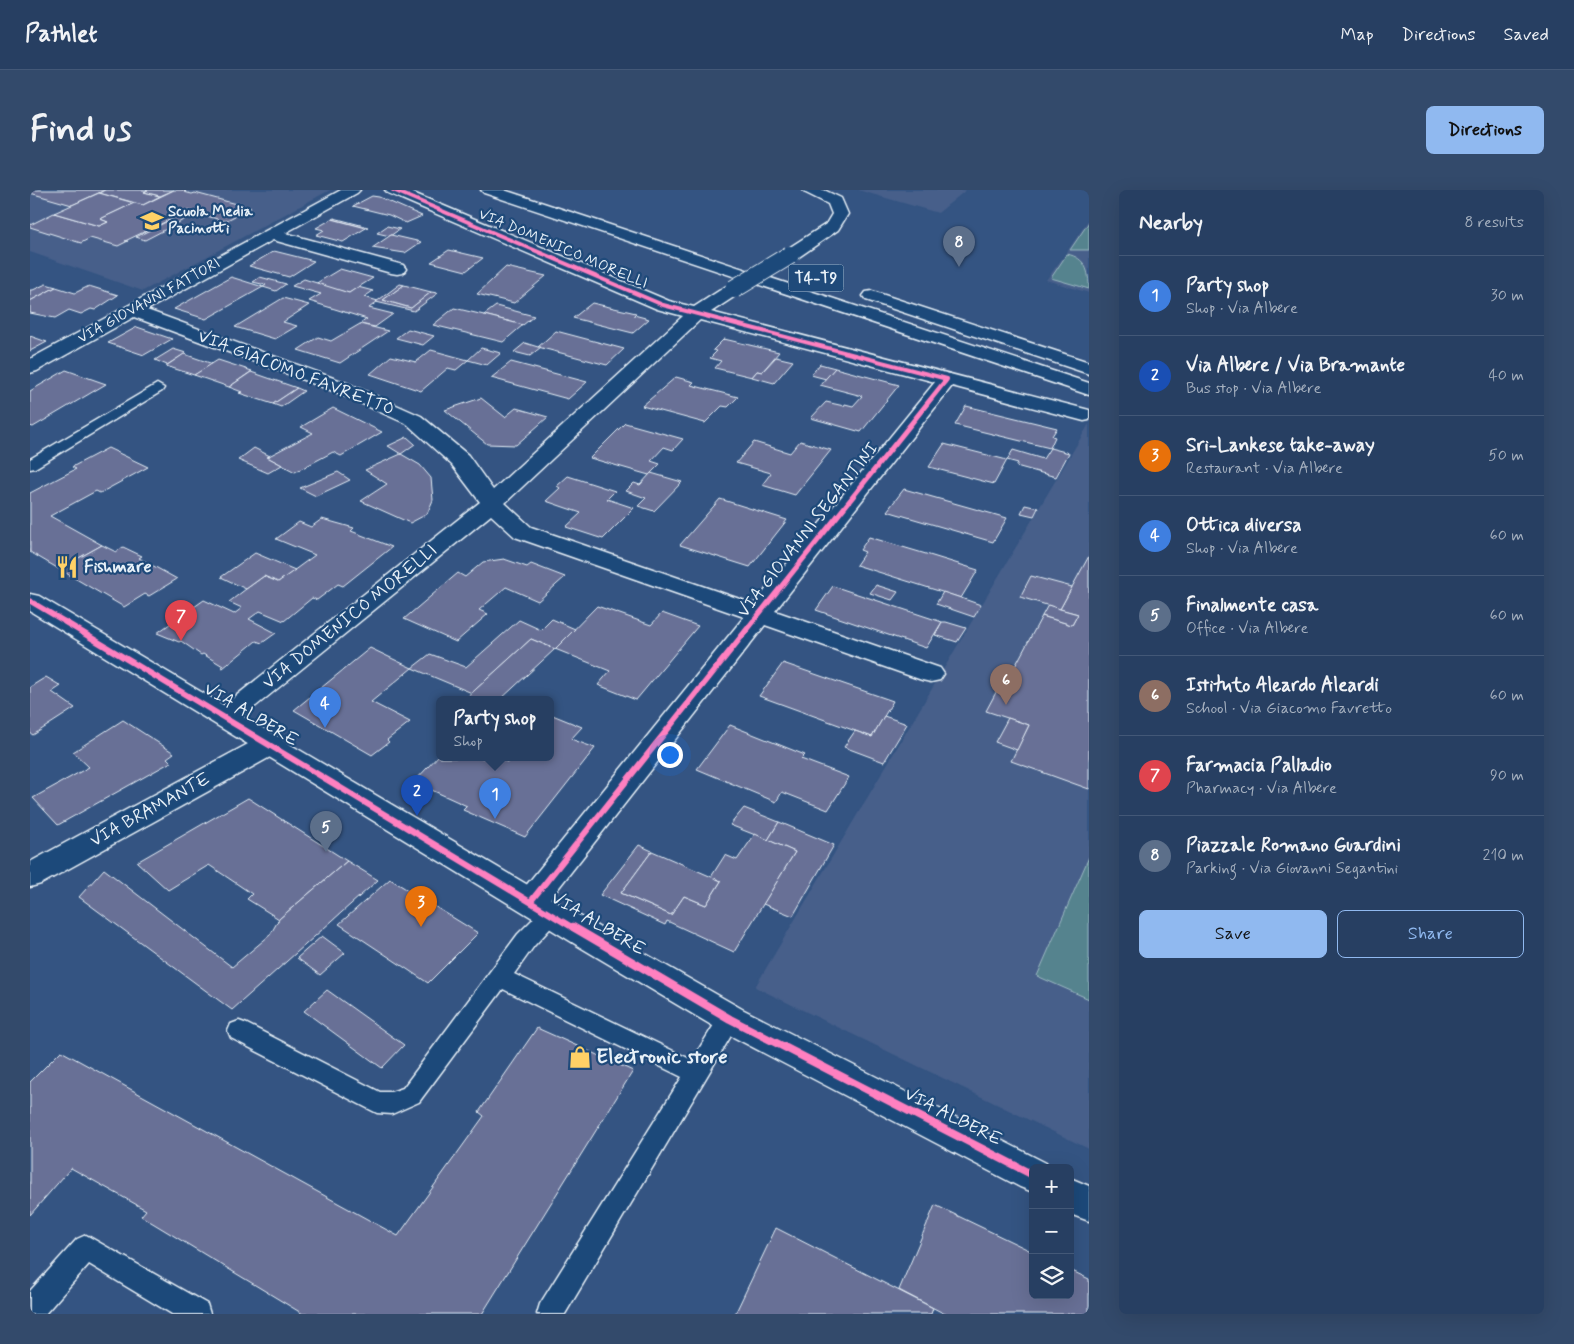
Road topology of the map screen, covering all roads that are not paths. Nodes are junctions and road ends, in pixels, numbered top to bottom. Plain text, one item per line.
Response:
1 (352, 190) edge
2 (393, 190) edge
3 (489, 190) edge
4 (811, 190) edge
5 (269, 234) junction
6 (752, 258) dead end
7 (397, 269) dead end
8 (799, 273) dead end
9 (856, 291) dead end
10 (132, 310) junction
11 (696, 314) junction
12 (983, 353) junction
13 (30, 367) edge
14 (1089, 368) edge
15 (946, 379) junction
16 (157, 388) dead end
17 (1089, 389) edge
18 (1086, 406) edge
19 (30, 465) edge
20 (492, 503) junction
21 (30, 601) edge
22 (760, 614) junction
23 (931, 674) dead end
24 (226, 717) junction
25 (271, 744) junction
26 (30, 876) edge
27 (542, 907) junction
28 (499, 977) junction
29 (730, 1019) junction
30 (239, 1030) dead end
31 (696, 1073) junction
32 (1029, 1173) edge
33 (1074, 1196) edge
34 (1089, 1204) edge
35 (30, 1311) edge
36 (197, 1314) edge
37 (550, 1314) edge

1 - 5 main road, VIA GIOVANNI FATTORI
2 - 11 main road, VIA DOMENICO MORELLI
3 - 12 main road, T4-T9
4 - 11 main road, VIA DOMENICO MORELLI, bridge
5 - 7 main road
5 - 10 main road, VIA GIOVANNI FATTORI
6 - 8 main road, T4-T9
9 - 14 main road, T4-T9
10 - 13 main road, VIA GIOVANNI FATTORI
10 - 20 main road, VIA GIACOMO FAVRETTO
11 - 15 main road
11 - 20 main road, VIA DOMENICO MORELLI
12 - 17 main road, T4-T9
12 - 18 main road
15 - 18 main road
15 - 22 main road, VIA GIOVANNI SEGANTINI
16 - 19 lane
20 - 22 main road, VIA GIACOMO FAVRETTO
20 - 24 main road, VIA DOMENICO MORELLI
21 - 24 main road, VIA ALBERE
22 - 23 main road, VIA GIACOMO FAVRETTO
22 - 27 main road, VIA GIOVANNI SEGANTINI
24 - 25 main road, VIA ALBERE
25 - 26 main road, VIA BRAMANTE
25 - 27 main road, VIA ALBERE
27 - 28 lane
27 - 29 main road, VIA ALBERE
28 - 30 lane
28 - 31 lane
29 - 31 lane
29 - 32 main road, VIA ALBERE
31 - 37 lane
33 - 34 main road
35 - 36 lane

